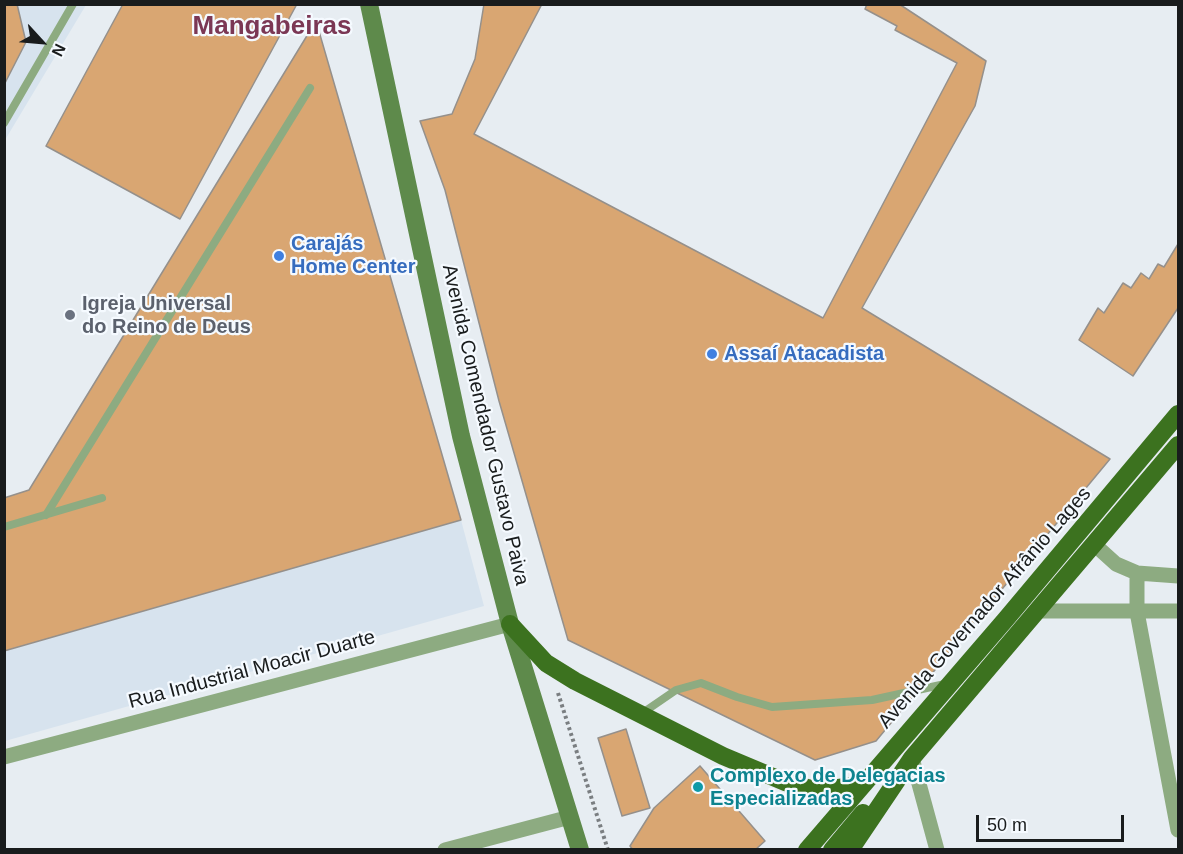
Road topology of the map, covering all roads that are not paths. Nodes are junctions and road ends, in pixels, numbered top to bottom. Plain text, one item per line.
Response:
1 (74, 4) edge
2 (369, 4) edge
3 (310, 88) dead end
4 (4, 123) edge
5 (1179, 414) edge
6 (1179, 446) edge
7 (102, 498) dead end
8 (46, 514) junction
9 (4, 527) edge
10 (1095, 545) junction
11 (1137, 573) junction
12 (1179, 576) edge
13 (1037, 611) junction
14 (1179, 611) edge
15 (1137, 612) junction
16 (510, 624) junction
17 (952, 682) junction
18 (638, 715) junction
19 (4, 757) edge
20 (912, 758) junction
21 (864, 784) junction
22 (570, 816) junction
23 (1179, 830) edge
24 (839, 847) edge
25 (445, 849) edge
26 (580, 849) edge
27 (807, 849) edge
28 (937, 849) edge

1 - 4 lane
2 - 16 main road, Avenida Comendador Gustavo Paiva
3 - 8 lane
5 - 17 main road, Avenida Governador Afrânio Lages
6 - 10 main road, Avenida Governador Afrânio Lages
7 - 8 lane
8 - 9 lane
10 - 11 street
10 - 13 main road, Avenida Governador Afrânio Lages
11 - 12 street
11 - 15 street
13 - 15 street
13 - 20 main road, Avenida Governador Afrânio Lages
14 - 15 street
15 - 23 street
16 - 18 main road
16 - 19 street, Rua Industrial Moacir Duarte
16 - 22 main road, Avenida Comendador Gustavo Paiva
17 - 18 lane
17 - 21 main road, Avenida Governador Afrânio Lages
18 - 21 main road
20 - 24 main road, Avenida Governador Afrânio Lages
20 - 28 street
21 - 27 main road, Avenida Governador Afrânio Lages
22 - 25 street
22 - 26 main road, Avenida Comendador Gustavo Paiva

